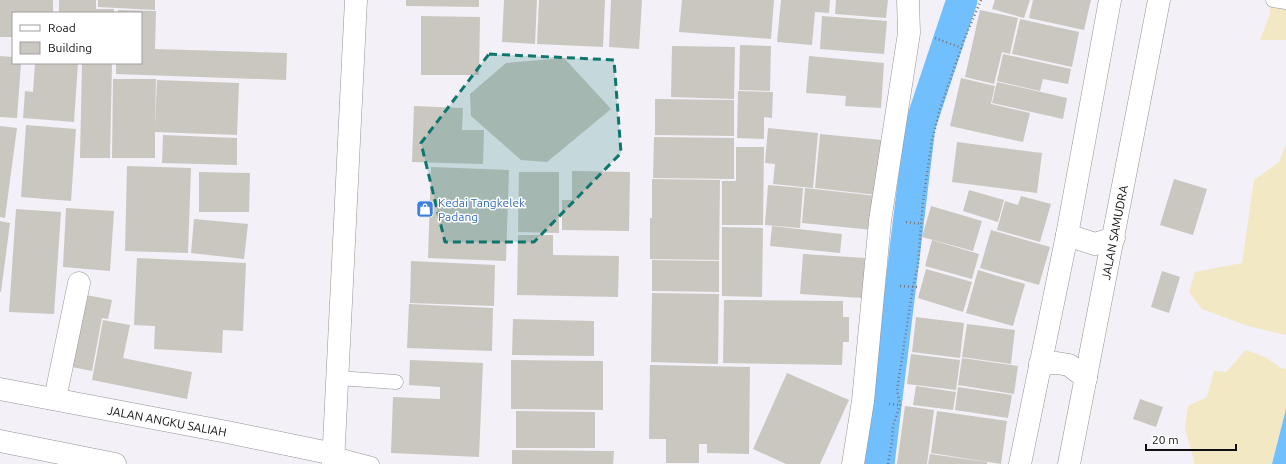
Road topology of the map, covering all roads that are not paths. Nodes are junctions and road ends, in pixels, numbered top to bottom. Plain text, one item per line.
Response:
1 (356, 0) edge
2 (908, 0) edge
3 (1110, 0) edge
4 (1159, 0) edge
5 (1273, 0) edge
6 (1286, 2) edge
7 (1067, 235) junction
8 (1114, 238) junction
9 (79, 283) dead end
10 (1040, 364) junction
11 (337, 378) junction
12 (1086, 378) junction
13 (396, 382) dead end
14 (0, 388) edge
15 (55, 399) junction
16 (0, 440) edge
17 (333, 459) edge
18 (115, 464) edge
19 (372, 464) edge
20 (853, 464) edge
21 (1020, 464) edge
22 (1068, 464) edge

1 - 11 main road
2 - 20 main road
3 - 7 main road
4 - 8 main road, JALAN SAMUDRA
5 - 6 lane
7 - 8 main road
7 - 10 main road
8 - 12 main road, JALAN SAMUDRA
9 - 15 main road
10 - 12 main road
10 - 21 main road
11 - 13 lane
11 - 17 main road
12 - 22 main road, JALAN SAMUDRA
14 - 15 main road, JALAN ANGKU SALIAH
15 - 17 main road, JALAN ANGKU SALIAH
16 - 18 main road
17 - 19 lane

